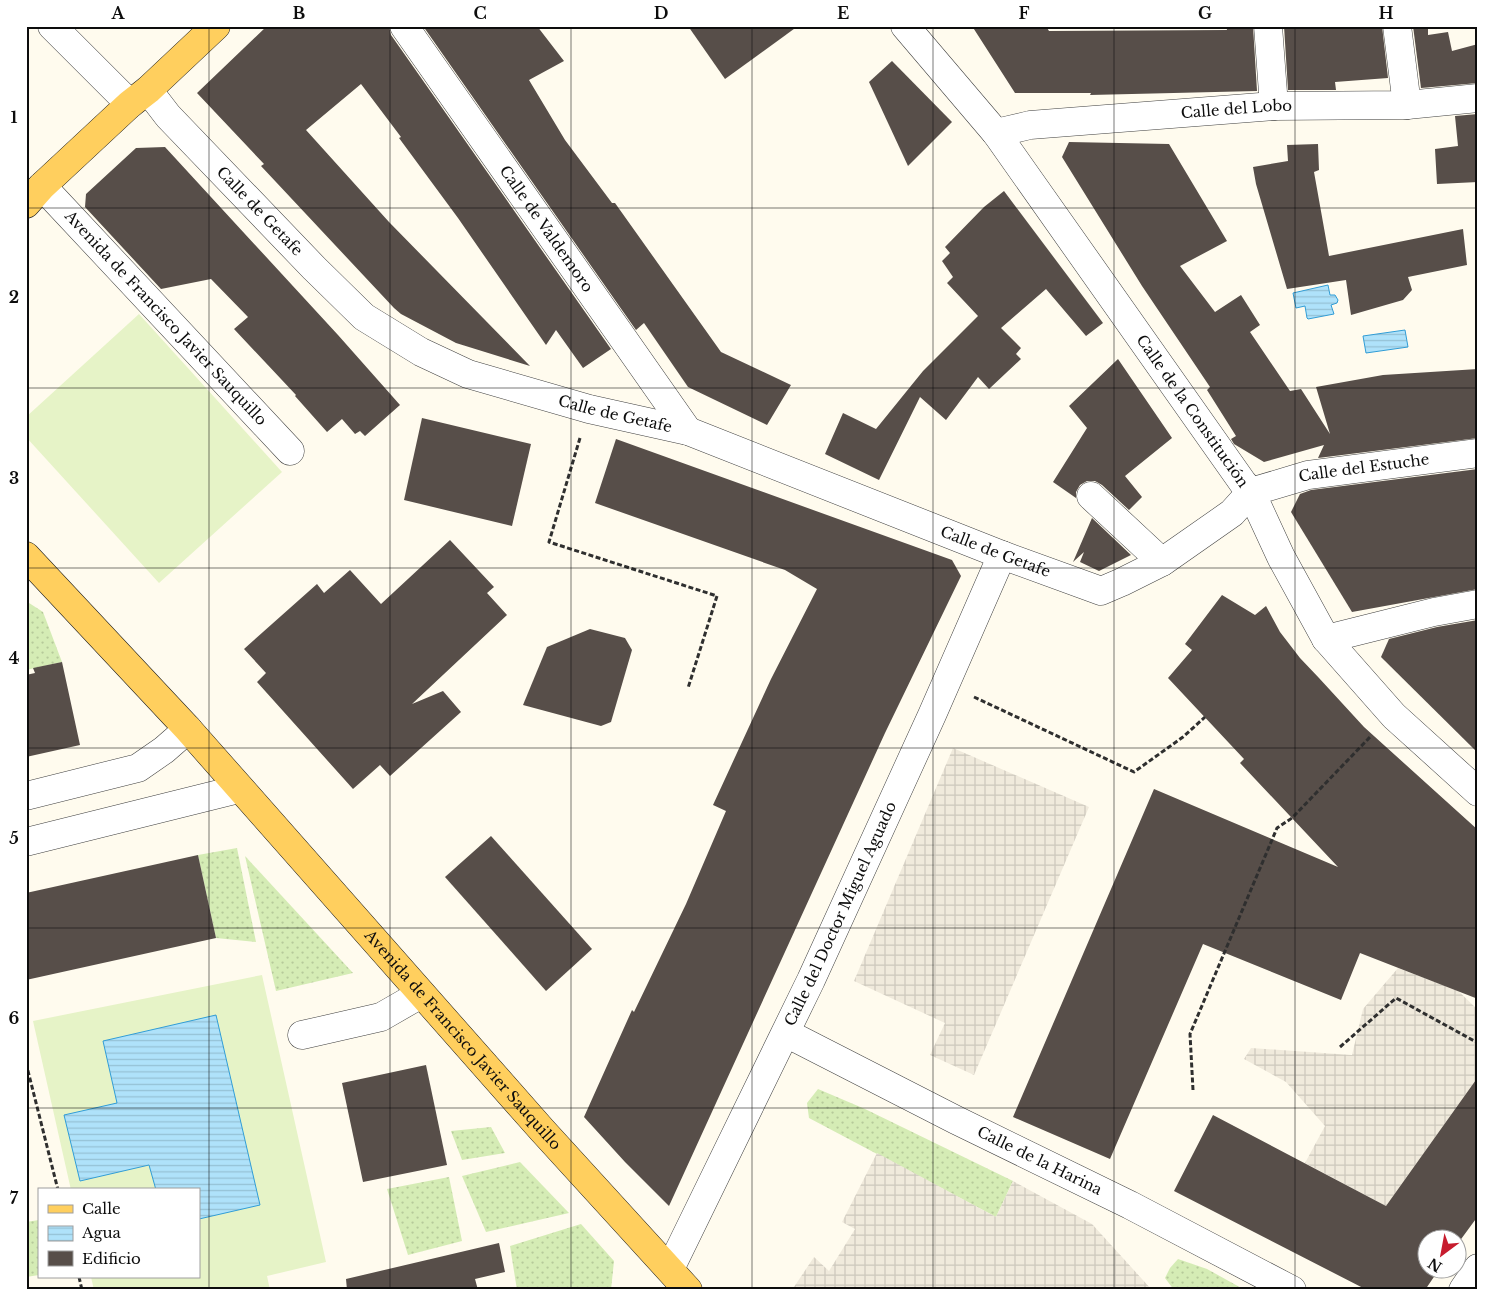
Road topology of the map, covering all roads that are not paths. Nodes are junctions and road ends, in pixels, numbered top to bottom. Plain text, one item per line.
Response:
1 (52, 26) edge
2 (216, 26) edge
3 (404, 26) edge
4 (905, 26) edge
5 (1268, 26) edge
6 (1397, 26) edge
7 (139, 97) junction
8 (1478, 98) edge
9 (1407, 105) junction
10 (1274, 106) junction
11 (996, 133) junction
12 (34, 195) edge
13 (688, 431) junction
14 (290, 451) dead end
15 (1478, 453) edge
16 (1251, 492) junction
17 (1091, 496) dead end
18 (1002, 555) junction
19 (26, 556) edge
20 (1162, 562) junction
21 (1478, 604) edge
22 (1326, 639) junction
23 (188, 729) junction
24 (239, 789) junction
25 (1478, 792) edge
26 (26, 796) edge
27 (26, 842) edge
28 (421, 994) junction
29 (786, 1033) junction
30 (302, 1035) dead end
31 (1478, 1268) edge
32 (681, 1284) edge
33 (1292, 1290) edge
34 (1463, 1290) edge

1 - 7 street, Calle de Getafe
2 - 7 main road, Avenida de Francisco Javier Sauquillo
3 - 13 street, Calle de Valdemoro
4 - 11 street, Calle de la Constitución
5 - 10 street
6 - 9 street
7 - 12 main road, Avenida de Francisco Javier Sauquillo
7 - 13 street, Calle de Getafe
8 - 9 street, Calle del Lobo
9 - 10 street, Calle del Lobo
10 - 11 street, Calle del Lobo
11 - 16 street, Calle de la Constitución
12 - 14 street, Avenida de Francisco Javier Sauquillo
13 - 18 street, Calle de Getafe
15 - 16 street, Calle del Estuche
16 - 20 street, Calle de Getafe
16 - 22 street, Calle de la Constitución
17 - 20 street
18 - 20 street, Calle de Getafe
18 - 29 street, Calle del Doctor Miguel Aguado
19 - 23 main road, Avenida de Francisco Javier Sauquillo
21 - 22 street
22 - 25 street, Calle de la Constitución
23 - 24 main road, Avenida de Francisco Javier Sauquillo
23 - 26 street
24 - 27 street
24 - 28 main road, Avenida de Francisco Javier Sauquillo
28 - 30 street
28 - 32 main road, Avenida de Francisco Javier Sauquillo
29 - 32 street, Calle del Doctor Miguel Aguado
29 - 33 street, Calle de la Harina
31 - 34 street

